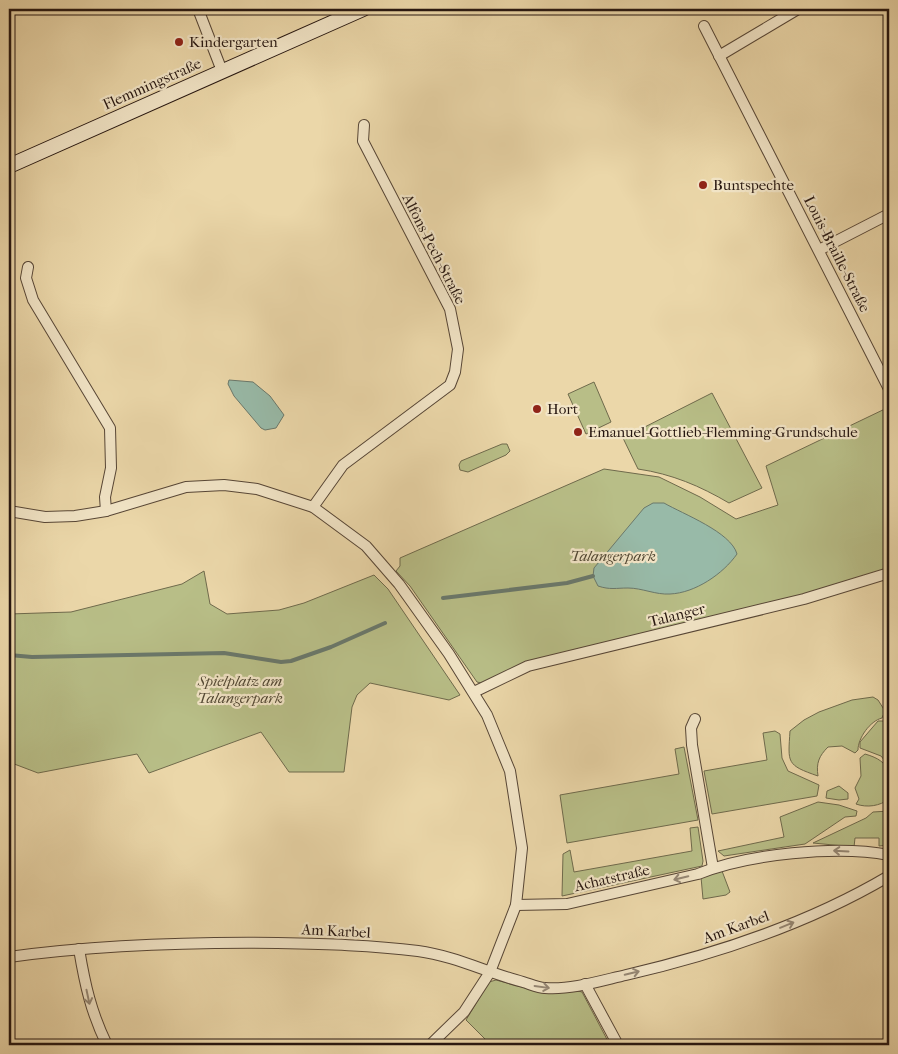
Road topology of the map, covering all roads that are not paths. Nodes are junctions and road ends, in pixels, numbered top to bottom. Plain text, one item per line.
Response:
1 (198, 9) edge
2 (362, 9) edge
3 (798, 9) edge
4 (704, 26) dead end
5 (719, 56) junction
6 (222, 71) junction
7 (364, 125) dead end
8 (9, 166) edge
9 (889, 214) edge
10 (819, 250) junction
11 (28, 267) dead end
12 (889, 389) edge
13 (313, 507) junction
14 (106, 511) junction
15 (9, 512) edge
16 (889, 573) edge
17 (474, 692) junction
18 (695, 719) dead end
19 (889, 856) edge
20 (713, 868) junction
21 (889, 876) edge
22 (516, 905) junction
23 (79, 949) junction
24 (9, 957) edge
25 (490, 972) junction
26 (585, 984) junction
27 (107, 1045) edge
28 (430, 1045) edge
29 (618, 1045) edge

1 - 6 street
2 - 6 street, Flemmingstraße
3 - 5 street
4 - 5 street, Louis-Braille-Straße
5 - 10 street, Louis-Braille-Straße
6 - 8 street, Flemmingstraße
7 - 13 street, Alfons-Pech-Straße
9 - 10 street
10 - 12 street, Louis-Braille-Straße
11 - 14 street
13 - 14 street
13 - 17 street
14 - 15 street
16 - 17 street, Talanger
17 - 22 street
18 - 20 street
19 -> 20 street, Achatstraße
20 -> 22 street, Achatstraße
26 -> 21 street, Am Karbel
22 - 25 street
23 - 24 street, Am Karbel
23 - 25 street, Am Karbel
23 -> 27 street
25 -> 26 street, Am Karbel
25 - 28 street
26 - 29 street

